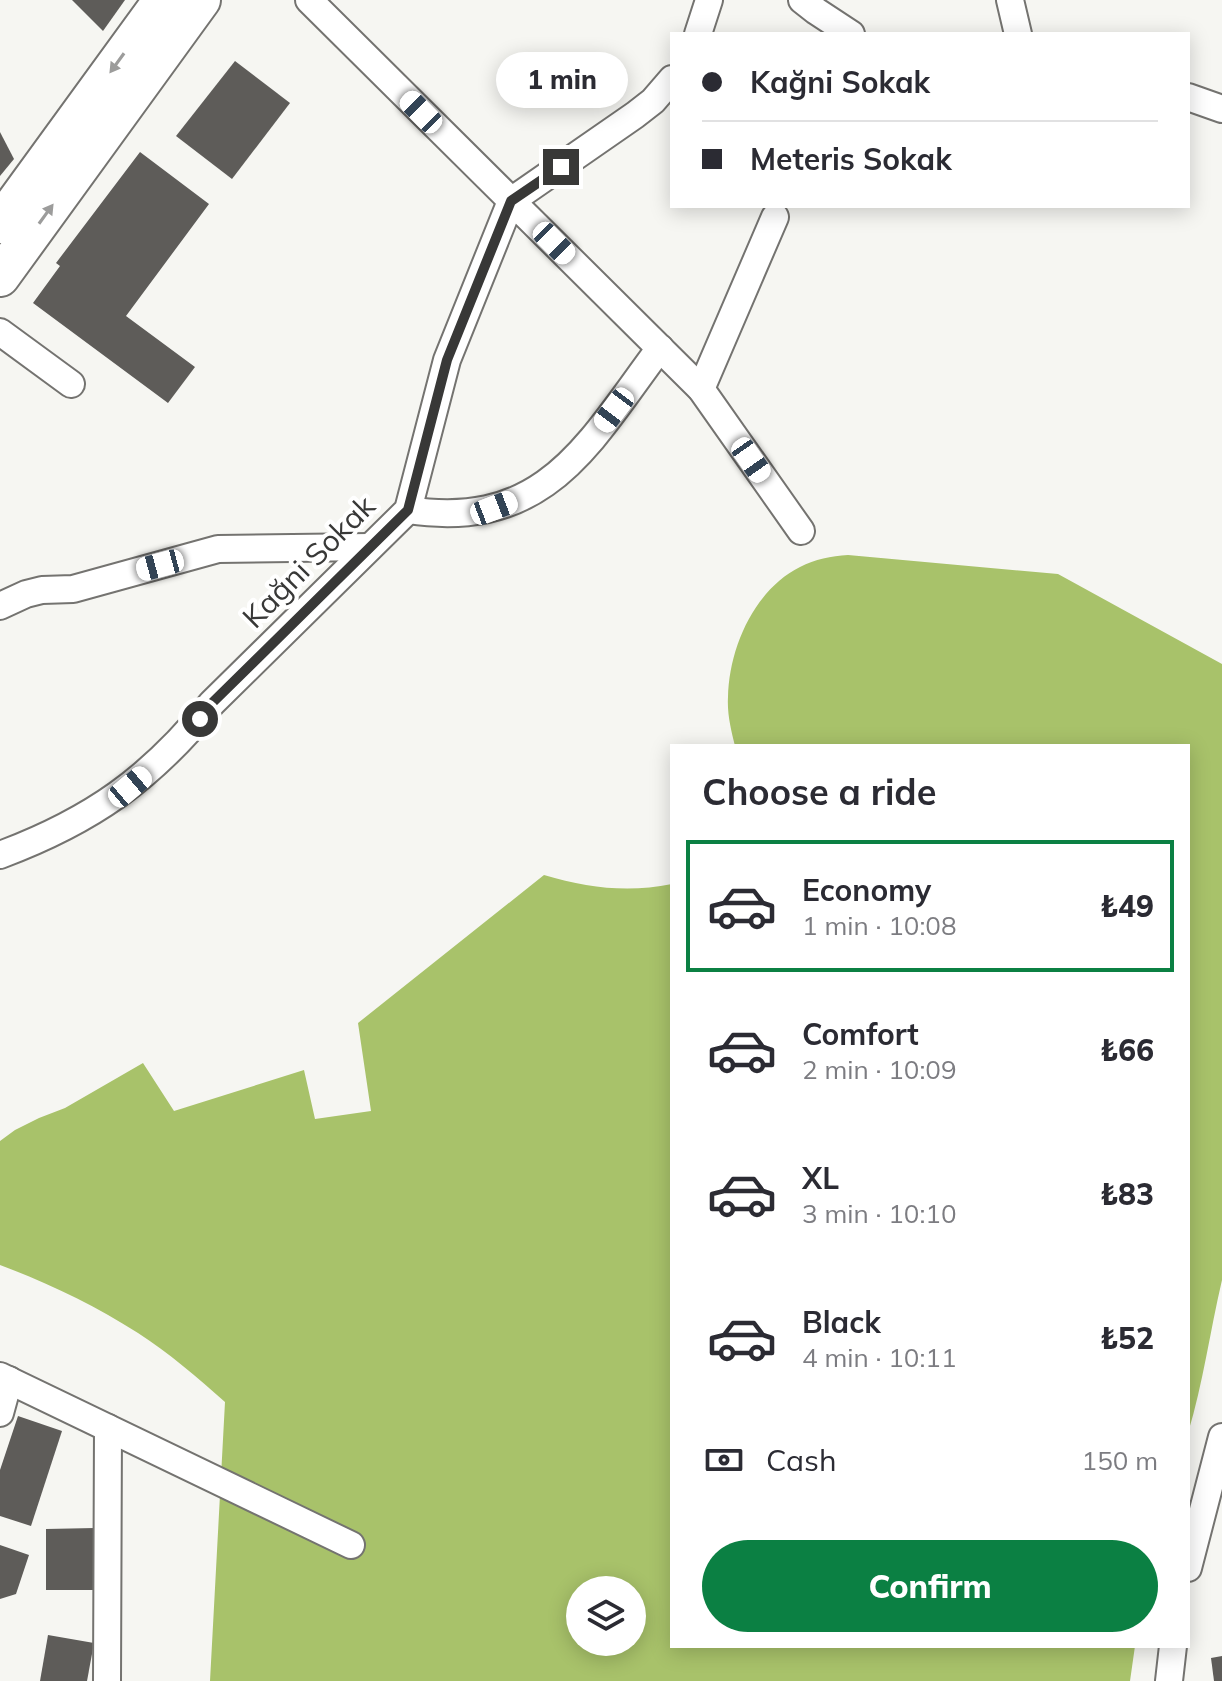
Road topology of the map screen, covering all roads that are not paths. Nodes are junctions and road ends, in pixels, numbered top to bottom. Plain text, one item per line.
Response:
1 (163, 0) edge
2 (201, 0) edge
3 (309, 0) edge
4 (709, 0) edge
5 (802, 0) edge
6 (1010, 0) edge
7 (699, 32) edge
8 (848, 32) edge
9 (1018, 32) edge
10 (670, 81) edge
11 (1190, 98) edge
12 (1222, 109) edge
13 (511, 201) junction
14 (775, 217) dead end
15 (0, 224) edge
16 (0, 277) edge
17 (0, 332) edge
18 (660, 348) junction
19 (71, 384) dead end
20 (701, 389) junction
21 (408, 510) junction
22 (801, 531) dead end
23 (370, 547) junction
24 (0, 606) edge
25 (0, 855) edge
26 (5, 1378) edge
27 (0, 1413) edge
28 (108, 1428) junction
29 (1221, 1450) edge
30 (351, 1545) dead end
31 (1190, 1561) edge
32 (1173, 1648) edge
33 (107, 1681) edge
34 (1169, 1681) edge

1 -> 15 main road
16 -> 2 main road
3 - 13 street
4 - 7 street
5 - 8 street
6 - 9 street
10 - 13 street
11 - 12 street
13 - 18 street
13 - 21 street, Kağni Sokak
14 - 20 street
17 - 19 street
18 - 20 street
18 - 21 street
20 - 22 street
21 - 23 street, Kağni Sokak
23 - 24 street
23 - 25 street, Kağni Sokak
26 - 27 street
26 - 28 street
28 - 30 street
28 - 33 street
29 - 31 street
32 - 34 street

